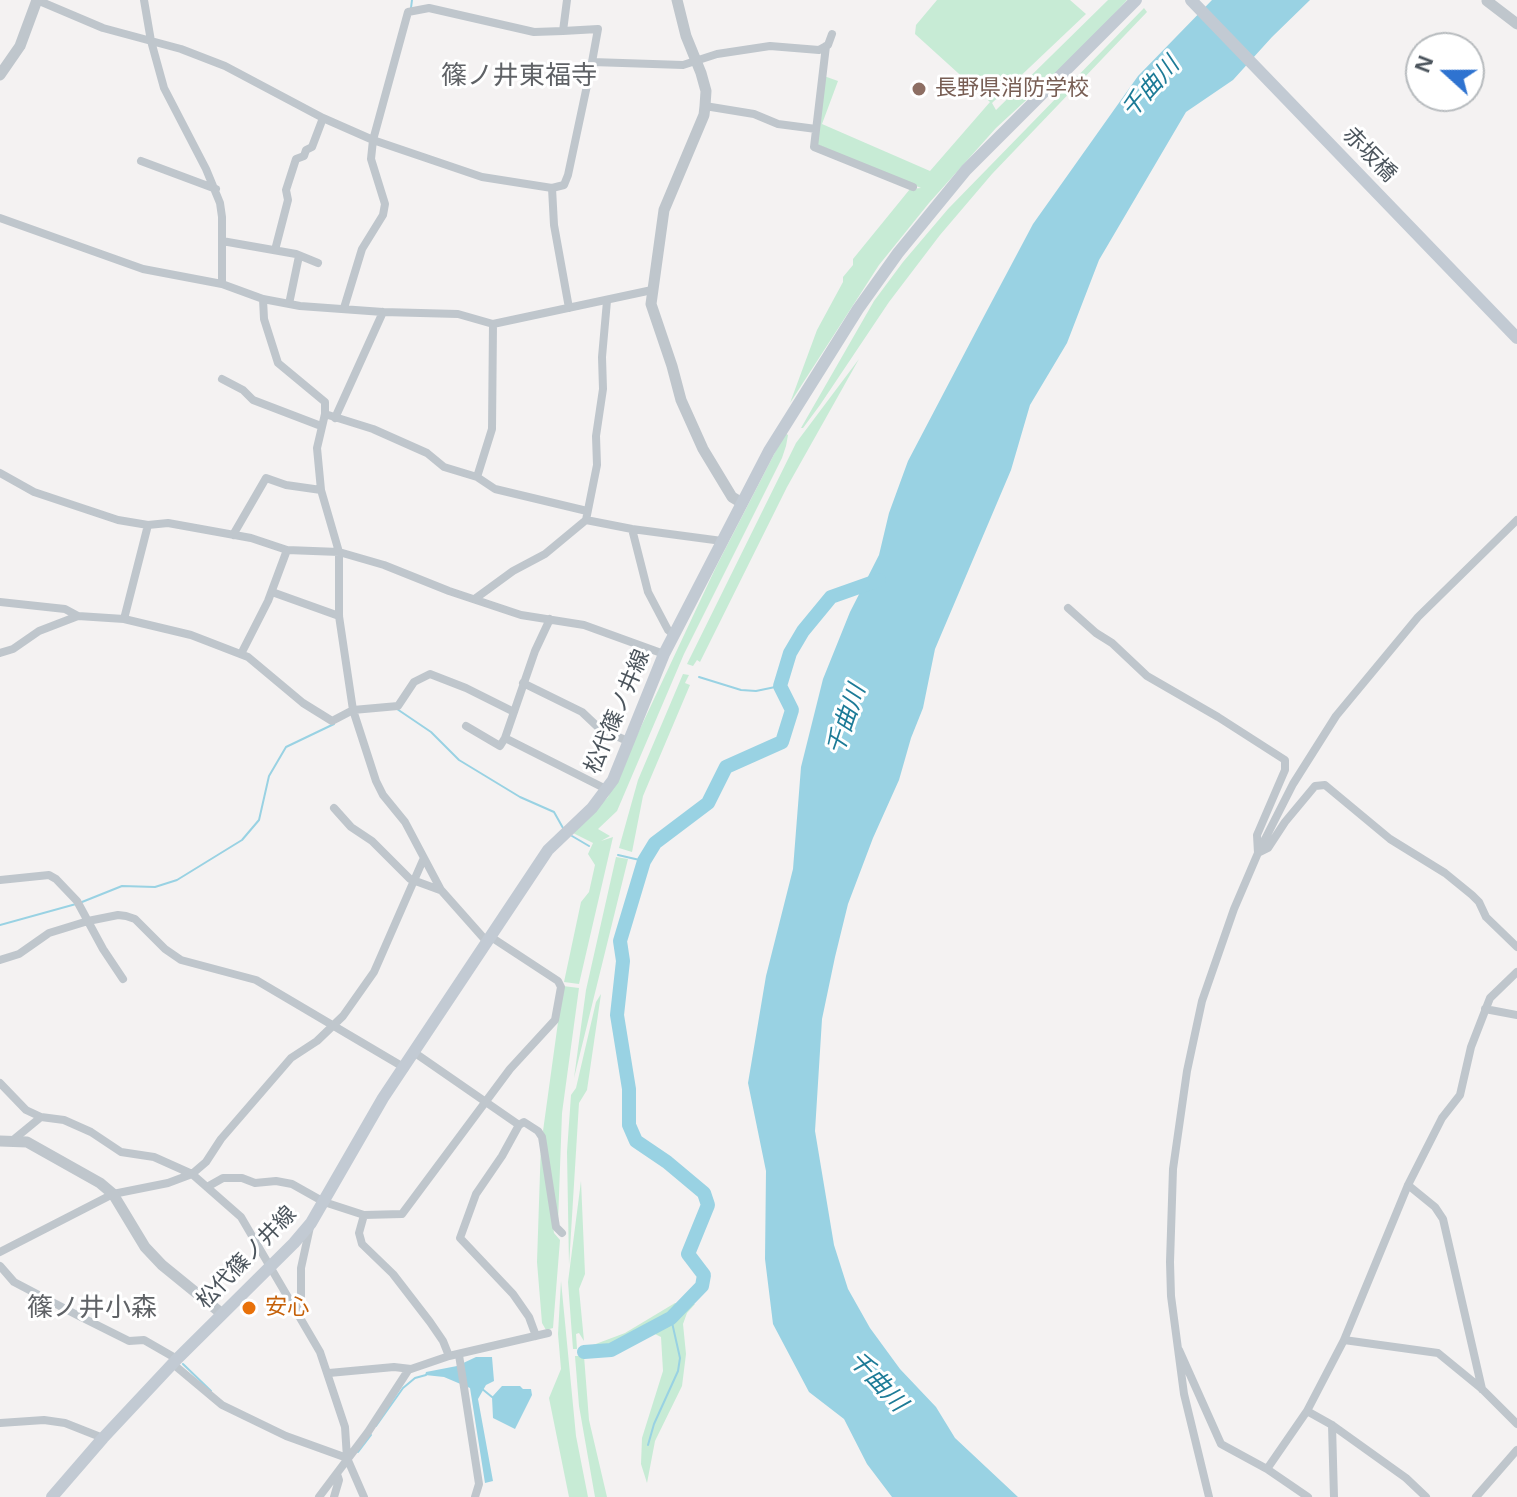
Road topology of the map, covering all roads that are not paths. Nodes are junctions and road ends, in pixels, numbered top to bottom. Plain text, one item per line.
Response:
1 (37, 0) edge
2 (144, 0) edge
3 (567, 0) edge
4 (677, 0) edge
5 (1136, 0) edge
6 (1191, 0) edge
7 (1487, 1) edge
8 (1517, 24) edge
9 (563, 31) junction
10 (832, 34) dead end
11 (151, 41) junction
12 (826, 46) junction
13 (592, 62) junction
14 (696, 62) junction
15 (0, 75) edge
16 (705, 106) junction
17 (323, 118) junction
18 (816, 129) junction
19 (373, 140) junction
20 (141, 161) dead end
21 (913, 187) dead end
22 (552, 188) junction
23 (216, 189) junction
24 (0, 218) edge
25 (222, 241) junction
26 (275, 250) junction
27 (299, 256) junction
28 (318, 263) dead end
29 (222, 284) junction
30 (652, 290) junction
31 (263, 299) junction
32 (607, 301) junction
33 (289, 304) junction
34 (344, 308) junction
35 (569, 308) junction
36 (383, 312) junction
37 (493, 324) junction
38 (1517, 338) edge
39 (222, 379) dead end
40 (325, 414) junction
41 (335, 418) junction
42 (321, 426) junction
43 (0, 473) edge
44 (477, 477) junction
45 (321, 490) junction
46 (742, 503) junction
47 (586, 516) junction
48 (1517, 520) edge
49 (148, 525) junction
50 (632, 529) junction
51 (1517, 529) edge
52 (233, 535) junction
53 (722, 541) junction
54 (1496, 542) junction
55 (287, 550) junction
56 (339, 552) junction
57 (272, 592) junction
58 (476, 598) junction
59 (0, 602) edge
60 (1068, 608) dead end
61 (78, 616) junction
62 (339, 616) junction
63 (124, 619) junction
64 (550, 619) junction
65 (674, 635) junction
66 (0, 653) edge
67 (241, 654) junction
68 (664, 654) junction
69 (523, 683) junction
70 (353, 710) junction
71 (514, 712) junction
72 (466, 726) dead end
73 (505, 738) junction
74 (630, 742) junction
75 (606, 789) junction
76 (334, 808) dead end
77 (1258, 853) junction
78 (423, 860) junction
79 (0, 880) edge
80 (414, 881) junction
81 (441, 890) junction
82 (88, 921) junction
83 (490, 940) junction
84 (1517, 947) edge
85 (0, 960) edge
86 (1517, 972) edge
87 (123, 979) dead end
88 (1485, 1009) junction
89 (1517, 1015) edge
90 (333, 1024) junction
91 (415, 1053) junction
92 (405, 1068) junction
93 (0, 1083) edge
94 (485, 1101) junction
95 (41, 1117) junction
96 (519, 1125) junction
97 (13, 1140) junction
98 (0, 1141) edge
99 (192, 1174) junction
100 (1408, 1185) junction
101 (207, 1187) junction
102 (113, 1194) junction
103 (324, 1202) junction
104 (364, 1215) junction
105 (311, 1223) junction
106 (562, 1233) dead end
107 (0, 1252) edge
108 (0, 1266) edge
109 (269, 1266) junction
110 (221, 1313) junction
111 (303, 1320) junction
112 (548, 1333) dead end
113 (536, 1336) junction
114 (1344, 1340) junction
115 (1177, 1345) junction
116 (455, 1357) junction
117 (175, 1361) junction
118 (409, 1369) junction
119 (329, 1373) junction
120 (1482, 1389) junction
121 (1307, 1411) junction
122 (0, 1423) edge
123 (1517, 1424) edge
124 (1332, 1425) junction
125 (103, 1438) junction
126 (1515, 1457) edge
127 (347, 1458) junction
128 (1267, 1469) junction
129 (337, 1474) junction
130 (52, 1497) edge
131 (319, 1497) edge
132 (334, 1497) edge
133 (364, 1497) edge
134 (475, 1497) edge
135 (1209, 1497) edge
136 (1308, 1497) edge
137 (1334, 1497) edge
138 (1426, 1497) edge
139 (1477, 1497) edge

1 - 11 street
1 - 15 street
2 - 11 street
3 - 9 street
4 - 14 street
5 - 46 main road, 松代篠ノ井線
6 - 38 main road, 赤坂橋
7 - 8 street
9 - 13 street
9 - 19 street
10 - 12 street
11 - 17 street
11 - 23 street
12 - 14 street
12 - 18 street
13 - 14 street
13 - 22 street
14 - 16 street
16 - 18 street
16 - 30 street
17 - 19 street
17 - 26 street
18 - 21 street
19 - 22 street
19 - 34 street
20 - 23 street
22 - 35 street
23 - 25 street
24 - 29 street
25 - 26 street
25 - 29 street
26 - 27 street
27 - 28 street
27 - 33 street
29 - 31 street
30 - 32 street
30 - 46 street
31 - 33 street
31 - 40 street
32 - 35 street
32 - 47 street
33 - 34 street
34 - 36 street
35 - 37 street
36 - 37 street
36 - 41 street
37 - 44 street
39 - 42 street
40 - 41 street
40 - 42 street
41 - 44 street
42 - 45 street
43 - 49 street
44 - 47 street
45 - 52 street
45 - 56 street
46 - 53 main road, 松代篠ノ井線
47 - 50 street
47 - 58 street
48 - 54 street
49 - 52 street
49 - 63 street
50 - 53 street
50 - 65 street
51 - 54 street
52 - 55 street
53 - 65 main road, 松代篠ノ井線
54 - 77 street
55 - 56 street
55 - 57 street
56 - 58 street
56 - 62 street
57 - 62 street
57 - 67 street
58 - 64 street
59 - 61 street
60 - 77 street
61 - 63 street
61 - 66 street
62 - 70 street
63 - 67 street
64 - 68 street
64 - 69 street
65 - 68 main road, 松代篠ノ井線
67 - 70 street
68 - 74 main road, 松代篠ノ井線
69 - 71 street
69 - 74 street
70 - 71 street
70 - 78 street
71 - 73 street
72 - 73 street
73 - 75 street
74 - 75 main road, 松代篠ノ井線
75 - 83 main road, 松代篠ノ井線
76 - 80 street
77 - 84 street
77 - 115 street
78 - 80 street
78 - 81 street
79 - 82 street
80 - 81 street
80 - 90 street
81 - 83 street
82 - 85 street
82 - 87 street
82 - 90 street
83 - 91 main road, 松代篠ノ井線
83 - 94 street
86 - 88 street
88 - 89 street
88 - 100 street
90 - 92 street
90 - 99 street
91 - 92 main road, 松代篠ノ井線
91 - 94 street
92 - 103 main road, 松代篠ノ井線
93 - 95 street
94 - 96 street
94 - 104 street
95 - 97 street
95 - 99 street
96 - 106 street
96 - 113 street
97 - 98 street
97 - 102 street
99 - 101 street
99 - 102 street
100 - 114 street
100 - 120 street
101 - 103 street
101 - 109 street
102 - 107 street
102 - 110 street
103 - 104 street
103 - 105 main road, 松代篠ノ井線
104 - 116 street
105 - 109 main road, 松代篠ノ井線
105 - 111 street
108 - 117 street
109 - 110 main road, 松代篠ノ井線
109 - 111 street
110 - 117 main road, 松代篠ノ井線
111 - 119 street
112 - 113 street
113 - 116 street
114 - 120 street
114 - 121 street
115 - 128 street
115 - 135 street
116 - 118 street
116 - 134 street
117 - 125 main road, 松代篠ノ井線
117 - 127 street
118 - 119 street
118 - 127 street
119 - 127 street
120 - 123 street
121 - 124 street
121 - 128 street
122 - 125 street
124 - 137 street
124 - 138 street
125 - 130 main road, 松代篠ノ井線
126 - 139 street
127 - 129 street
127 - 133 street
128 - 136 street
129 - 131 street
129 - 132 street

